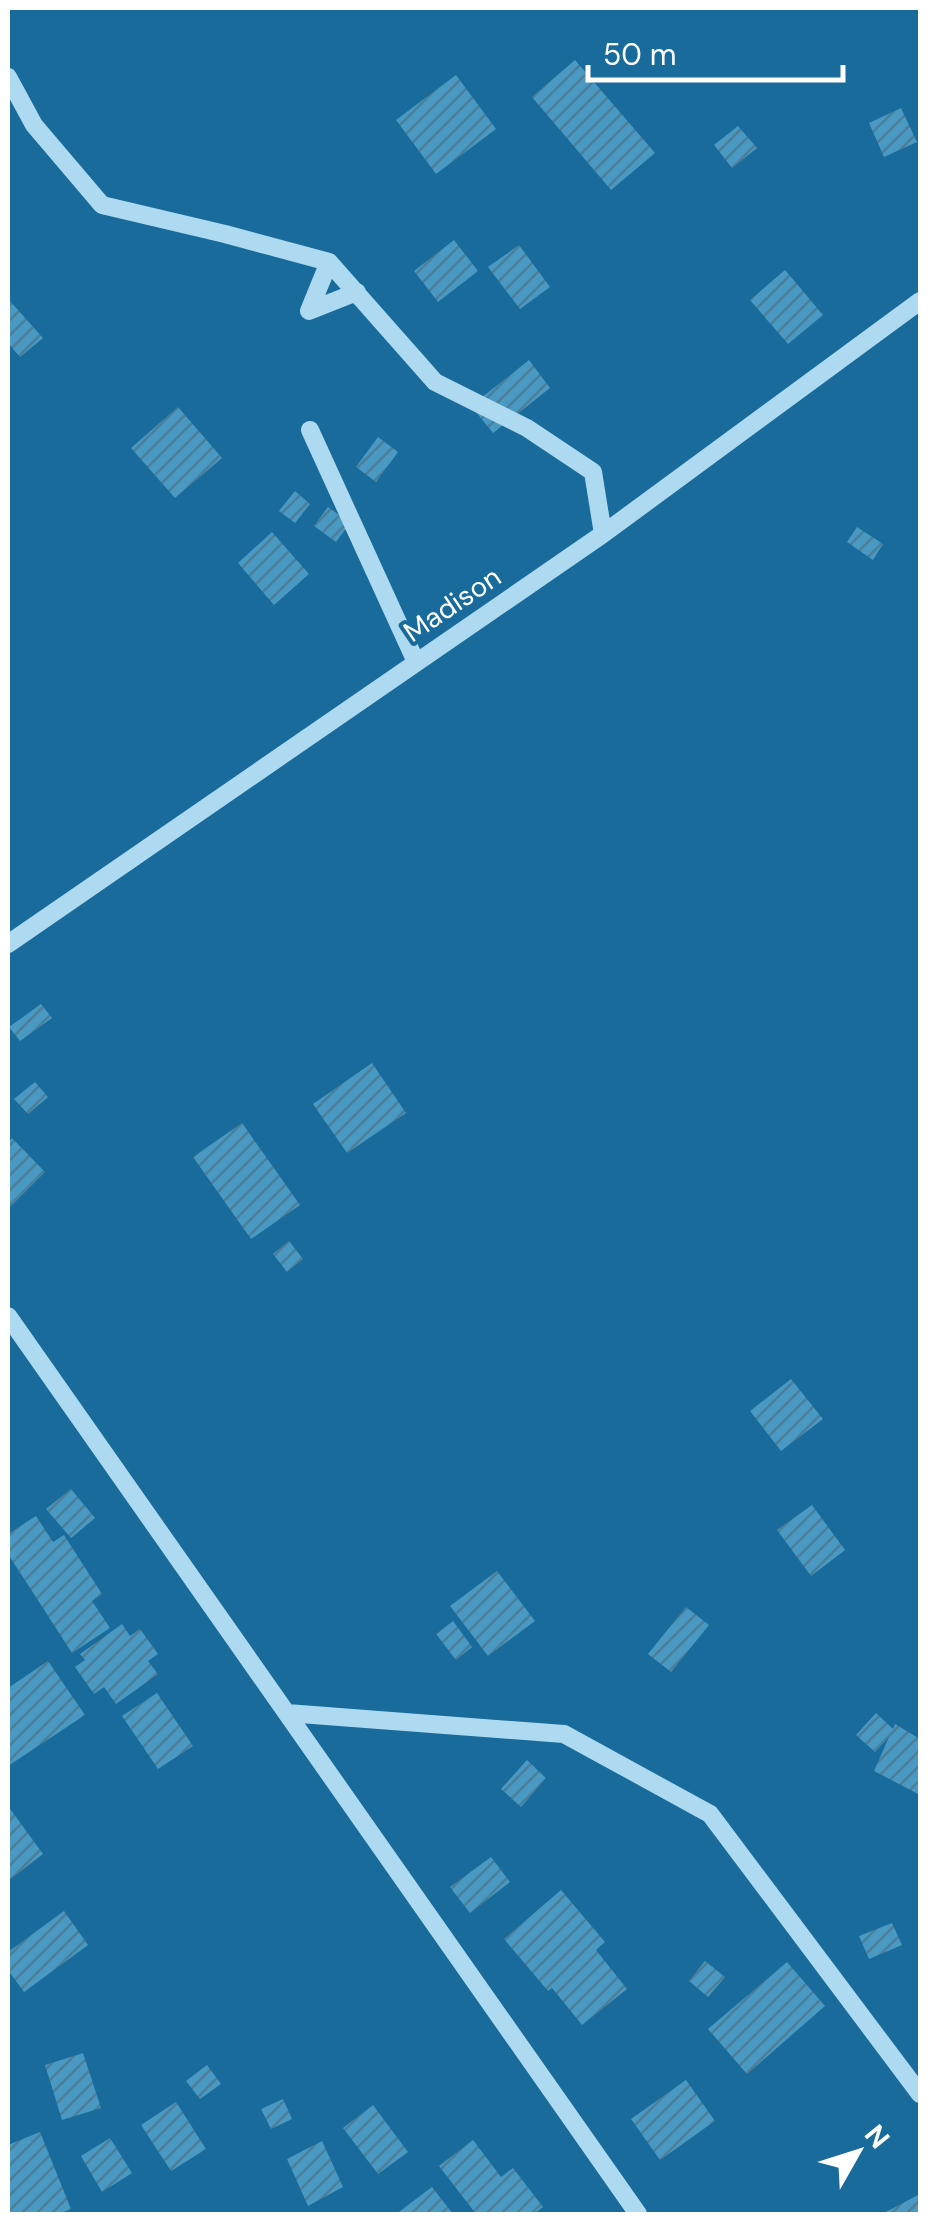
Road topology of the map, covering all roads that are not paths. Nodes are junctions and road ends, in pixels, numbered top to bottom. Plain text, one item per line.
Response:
1 (8, 77) edge
2 (329, 262) junction
3 (357, 292) junction
4 (920, 301) edge
5 (310, 430) dead end
6 (603, 534) junction
7 (416, 662) junction
8 (8, 944) edge
9 (8, 1316) edge
10 (287, 1714) junction
11 (920, 2094) edge
12 (638, 2214) edge

1 - 2 street
2 - 3 street
2 - 3 street
3 - 6 street
4 - 6 street, Madison
5 - 7 street
6 - 7 street, Madison
7 - 8 street, Madison
9 - 10 street
10 - 11 street
10 - 12 street

